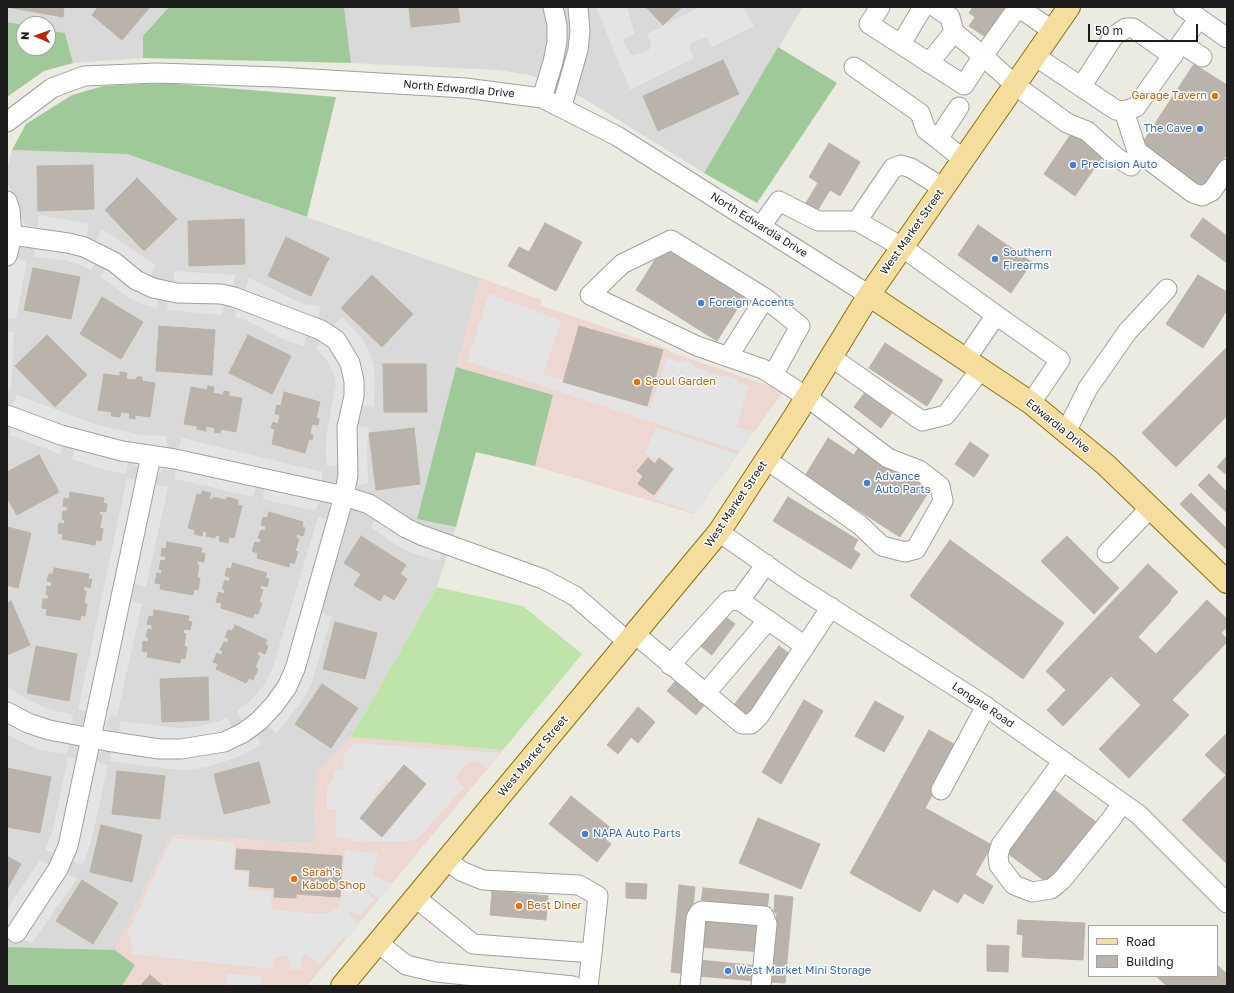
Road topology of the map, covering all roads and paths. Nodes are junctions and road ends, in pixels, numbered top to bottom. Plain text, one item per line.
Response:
1 (552, 7) edge
2 (578, 7) edge
3 (880, 7) edge
4 (923, 7) edge
5 (935, 7) edge
6 (1018, 7) edge
7 (1069, 7) edge
8 (1183, 7) edge
9 (1199, 18) junction
10 (1053, 31) junction
11 (954, 32) junction
12 (1227, 38) edge
13 (901, 44) junction
14 (1177, 50) junction
15 (983, 56) junction
16 (1035, 56) junction
17 (1202, 57) dead end
18 (929, 63) junction
19 (854, 66) dead end
20 (1015, 85) junction
21 (1081, 87) junction
22 (542, 98) junction
23 (562, 106) junction
24 (959, 107) dead end
25 (1124, 111) junction
26 (7, 122) edge
27 (938, 139) junction
28 (963, 159) junction
29 (1131, 166) dead end
30 (1227, 169) edge
31 (943, 188) junction
32 (7, 201) edge
33 (857, 221) junction
34 (761, 226) junction
35 (12, 235) junction
36 (902, 247) junction
37 (7, 256) edge
38 (1167, 289) dead end
39 (869, 295) junction
40 (765, 298) junction
41 (996, 315) junction
42 (728, 357) junction
43 (831, 358) junction
44 (973, 364) junction
45 (773, 375) junction
46 (807, 397) junction
47 (1031, 403) junction
48 (7, 415) edge
49 (1066, 432) junction
50 (151, 456) junction
51 (766, 460) junction
52 (344, 496) junction
53 (1150, 508) junction
54 (719, 532) junction
55 (1107, 553) dead end
56 (766, 564) junction
57 (1227, 582) edge
58 (739, 600) junction
59 (831, 607) junction
60 (768, 620) junction
61 (631, 638) junction
62 (805, 646) junction
63 (670, 665) junction
64 (706, 694) junction
65 (986, 706) junction
66 (7, 712) edge
67 (92, 738) junction
68 (1063, 761) junction
69 (940, 790) dead end
70 (1122, 803) junction
71 (447, 860) junction
72 (416, 898) junction
73 (1227, 903) edge
74 (16, 932) dead end
75 (378, 943) junction
76 (592, 953) junction
77 (460, 980) edge
78 (524, 984) edge
79 (342, 986) edge
80 (573, 986) edge
81 (588, 986) edge
82 (690, 986) edge
83 (761, 986) edge

1 - 22 street
2 - 23 street
3 - 13 street
4 - 13 street
5 - 11 street
6 - 10 street
6 - 15 street
7 - 10 main road, West Market Street
8 - 9 street
9 - 12 street
9 - 14 street
10 - 16 main road, West Market Street
11 - 15 street
11 - 18 street
13 - 18 street
14 - 17 street
14 - 21 street
14 - 25 street
15 - 18 street
15 - 20 street
16 - 20 main road, West Market Street
16 - 21 street
19 - 27 street
20 - 28 main road, West Market Street
20 - 29 street
21 - 25 street
22 - 23 street, North Edwardia Drive
22 - 26 street, North Edwardia Drive
23 - 34 street, North Edwardia Drive
24 - 27 street
25 - 30 street
27 - 28 street
28 - 31 main road, West Market Street
31 - 33 street
31 - 36 main road, West Market Street
32 - 35 street
33 - 34 street
33 - 36 street
34 - 39 street, North Edwardia Drive
35 - 37 street
35 - 52 street
36 - 39 main road, West Market Street
36 - 41 street
38 - 49 street
39 - 43 main road, West Market Street
39 - 44 main road, Edwardia Drive
40 - 42 street
40 - 42 street
40 - 45 street
41 - 44 street
41 - 47 street
42 - 45 street
43 - 44 street
43 - 46 main road, West Market Street
44 - 47 main road, Edwardia Drive
45 - 46 street
46 - 51 main road, West Market Street
46 - 51 street
47 - 49 main road, Edwardia Drive
48 - 50 street
49 - 53 main road, Edwardia Drive
50 - 52 street
50 - 67 street
51 - 54 main road, West Market Street
52 - 61 street
52 - 67 street
53 - 55 street
53 - 57 main road, Edwardia Drive
54 - 56 street, Longale Road
54 - 61 main road, West Market Street
56 - 58 street
56 - 59 street, Longale Road
58 - 60 street
58 - 63 street
59 - 62 street
59 - 65 street, Longale Road
60 - 62 street
60 - 64 street
61 - 63 street
61 - 71 main road, West Market Street
62 - 64 street
63 - 64 street
65 - 68 street, Longale Road
65 - 69 street
66 - 67 street
67 - 74 street
68 - 70 street, Longale Road
68 - 70 street
70 - 73 street, Longale Road
71 - 72 main road, West Market Street
71 - 76 street
72 - 75 main road, West Market Street
72 - 76 street
75 - 77 street
75 - 79 main road, West Market Street
76 - 81 street
77 - 78 street
78 - 80 street
82 - 83 street

